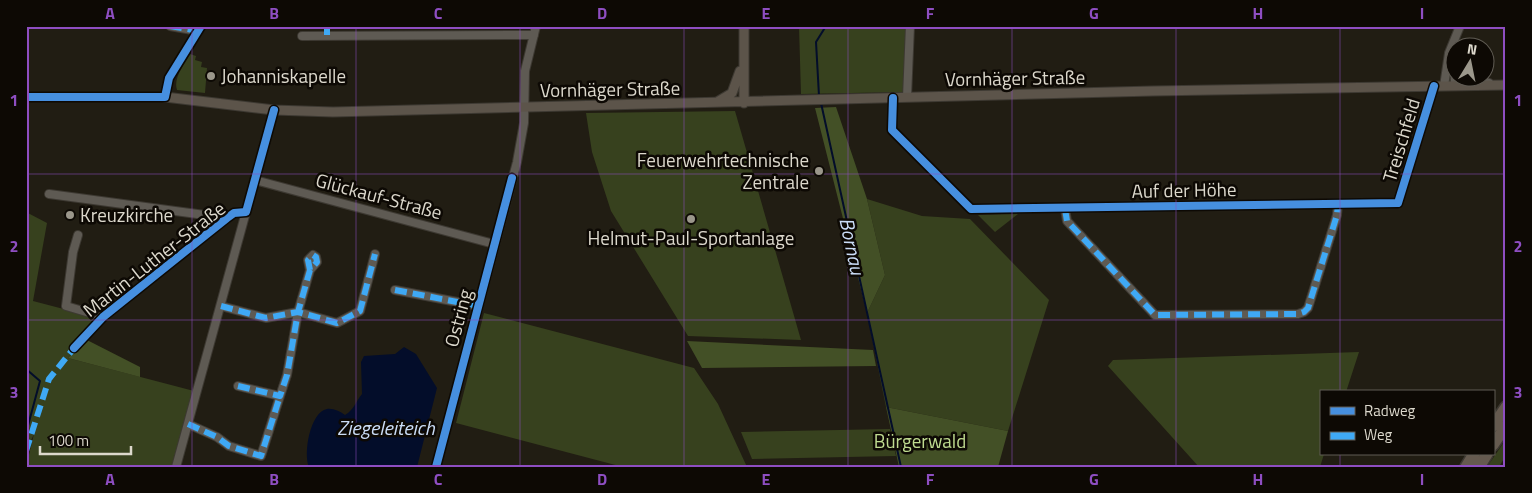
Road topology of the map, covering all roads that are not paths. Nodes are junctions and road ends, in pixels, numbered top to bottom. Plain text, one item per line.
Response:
1 (170, 26) edge
2 (327, 26) edge
3 (536, 26) edge
4 (744, 26) edge
5 (910, 26) edge
6 (1460, 26) edge
7 (199, 29) edge
8 (327, 35) junction
9 (534, 35) junction
10 (302, 36) dead end
11 (1456, 38) edge
12 (743, 57) junction
13 (1444, 70) edge
14 (1439, 86) junction
15 (1444, 86) edge
16 (26, 97) edge
17 (165, 97) junction
18 (908, 97) junction
19 (893, 98) junction
20 (744, 103) junction
21 (712, 104) junction
22 (524, 107) junction
23 (274, 110) junction
24 (255, 180) junction
25 (49, 194) dead end
26 (1398, 203) joint
27 (1338, 204) junction
28 (1065, 209) junction
29 (246, 212) junction
30 (227, 218) junction
31 (78, 235) dead end
32 (494, 244) junction
33 (375, 254) dead end
34 (310, 270) dead end
35 (395, 290) dead end
36 (221, 306) junction
37 (478, 306) junction
38 (298, 312) junction
39 (103, 317) junction
40 (74, 348) dead end
41 (238, 386) dead end
42 (280, 396) junction
43 (1506, 407) edge
44 (188, 424) junction
45 (1494, 425) edge
46 (1506, 426) edge
47 (1494, 444) edge
48 (1473, 456) edge
49 (1486, 456) edge
50 (176, 467) edge
51 (436, 467) edge
52 (1466, 467) edge
53 (1479, 467) edge

1 - 7 street
2 - 8 street
3 - 9 street, Vornhäger Straße
4 - 12 main road
5 - 18 street
6 - 11 street
7 - 17 street
8 - 9 street
8 - 10 street
9 - 22 street, Vornhäger Straße
12 - 20 main road
12 - 21 main road
13 - 14 street, Treischfeld
14 - 15 main road, Vornhäger Straße
14 - 18 main road, Vornhäger Straße
14 - 26 street, Treischfeld
16 - 17 street, Vornhäger Straße
17 - 23 main road, Vornhäger Straße
18 - 19 main road, Vornhäger Straße
19 - 20 main road, Vornhäger Straße
19 - 28 street, Auf der Höhe
20 - 21 main road, Vornhäger Straße
21 - 22 main road, Vornhäger Straße
22 - 23 main road, Vornhäger Straße
22 - 32 street, Ostring
23 - 24 street, Martin-Luther-Straße
24 - 29 street, Martin-Luther-Straße
24 - 32 street, Glückauf-Straße
25 - 30 street
26 - 27 street, Auf der Höhe
27 - 28 street, Auf der Höhe
27 - 28 street
29 - 30 street, Martin-Luther-Straße
29 - 36 street
30 - 39 street, Martin-Luther-Straße
31 - 39 street
32 - 37 street, Ostring
33 - 38 street
34 - 38 street
35 - 37 street
36 - 38 street
36 - 44 street
37 - 51 street, Ostring
38 - 42 street
39 - 40 street, Martin-Luther-Straße
41 - 42 street
42 - 44 street
43 - 45 highway
44 - 50 street
46 - 47 highway
48 - 52 highway
49 - 53 highway

